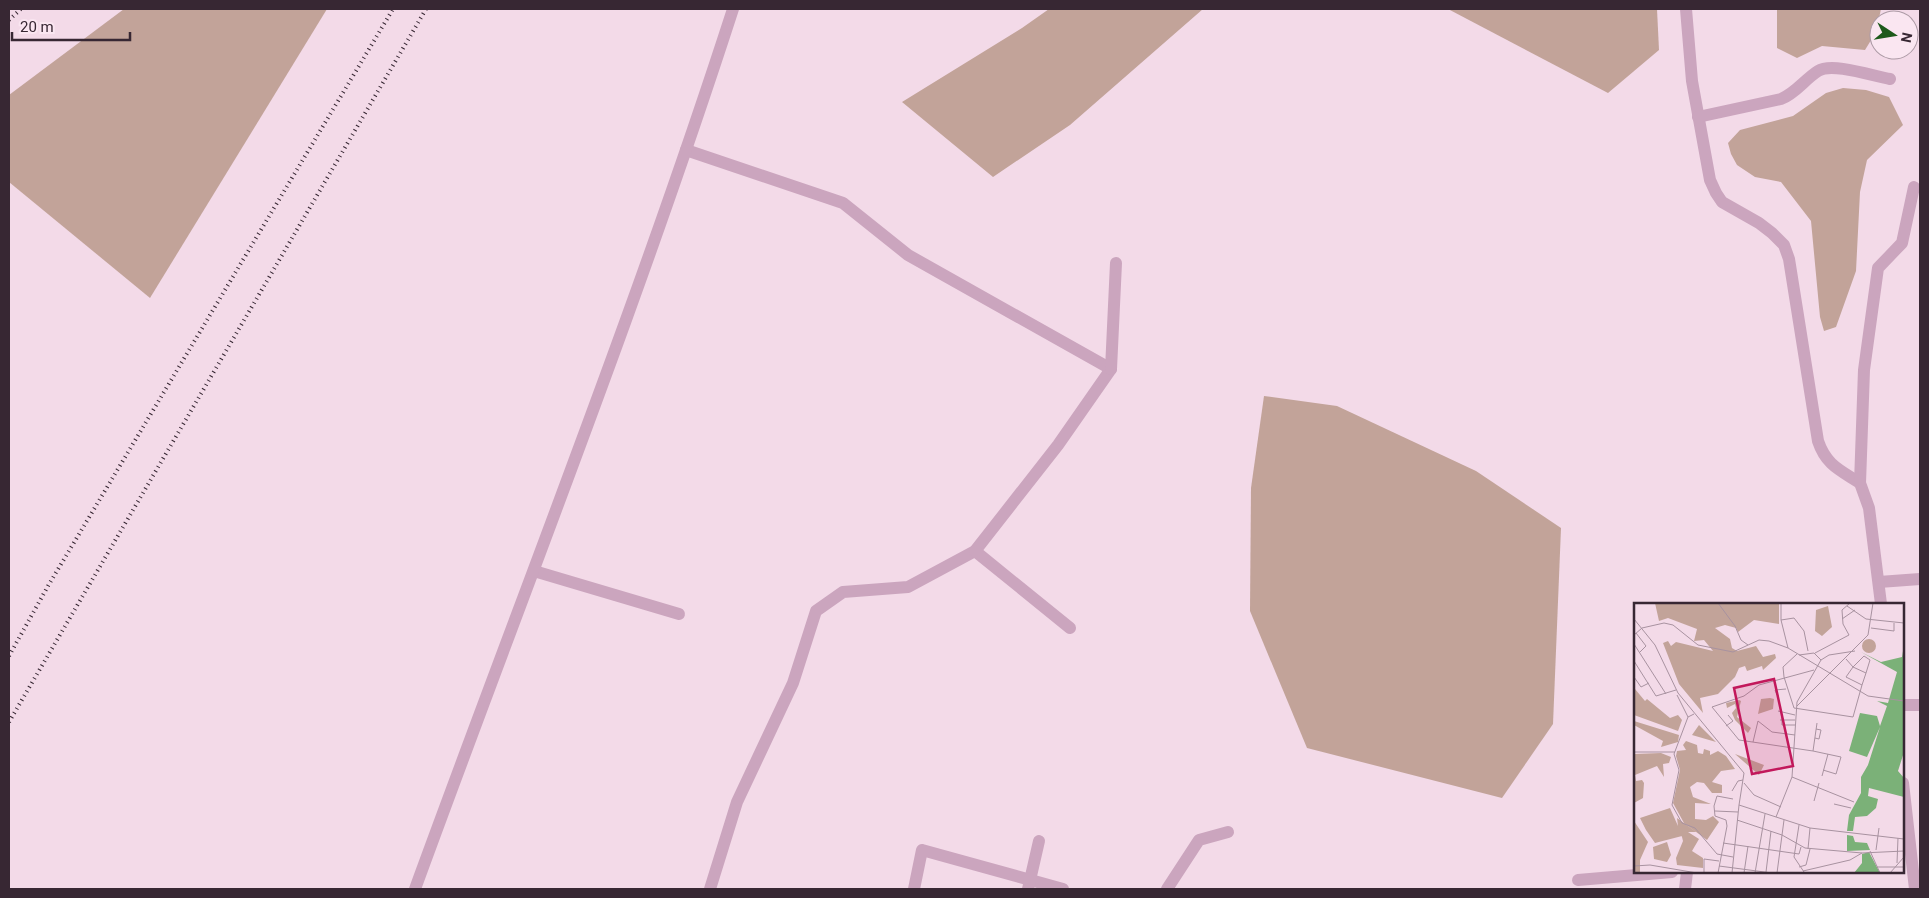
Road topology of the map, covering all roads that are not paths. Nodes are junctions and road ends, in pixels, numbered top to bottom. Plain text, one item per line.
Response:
1 (734, 9) edge
2 (1686, 9) edge
3 (1890, 79) dead end
4 (1698, 118) junction
5 (686, 150) junction
6 (1914, 187) dead end
7 (1116, 262) dead end
8 (1111, 369) junction
9 (1860, 483) junction
10 (975, 551) junction
11 (534, 571) junction
12 (1920, 579) edge
13 (1879, 582) junction
14 (1881, 603) edge
15 (680, 614) dead end
16 (1070, 628) dead end
17 (1904, 705) edge
18 (1920, 705) edge
19 (1904, 789) edge
20 (1228, 832) dead end
21 (1039, 841) dead end
22 (1916, 859) edge
23 (1660, 873) edge
24 (1687, 873) edge
25 (1578, 880) dead end
26 (1030, 885) edge
27 (415, 889) edge
28 (710, 889) edge
29 (914, 889) edge
30 (1063, 889) edge
31 (1167, 889) edge
32 (1684, 889) edge
33 (1914, 889) edge

1 - 5 street
2 - 4 street
3 - 4 street
4 - 9 street
5 - 8 street
5 - 11 street
6 - 9 street
7 - 8 street
8 - 10 street
9 - 13 street
10 - 16 street
10 - 28 street
11 - 15 street
11 - 27 street
12 - 13 street
13 - 14 street
17 - 18 street
19 - 22 street
20 - 31 street
21 - 26 street
22 - 33 street
23 - 25 street
24 - 32 street
26 - 29 street
26 - 30 street

